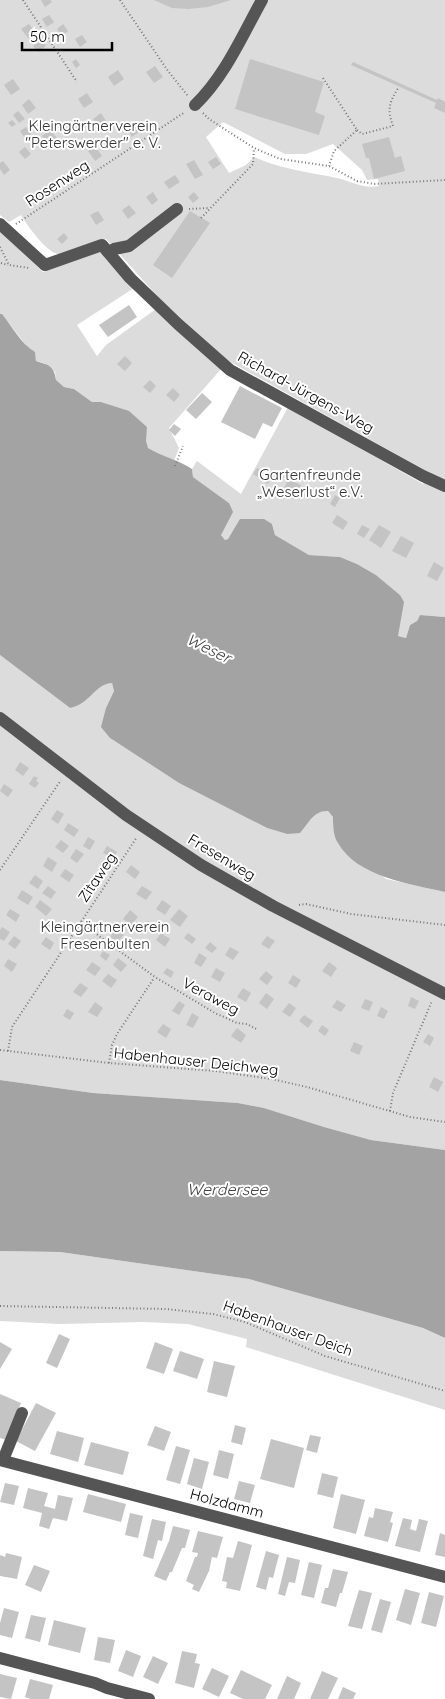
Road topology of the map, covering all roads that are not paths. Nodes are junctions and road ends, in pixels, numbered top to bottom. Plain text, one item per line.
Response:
1 (262, 0) edge
2 (195, 105) road end
3 (177, 209) road end
4 (4, 227) edge
5 (108, 252) junction
6 (445, 486) edge
7 (0, 718) edge
8 (441, 992) edge
9 (22, 1413) dead end
10 (1, 1460) edge
11 (445, 1577) edge
12 (0, 1658) edge
13 (149, 1699) edge

1 - 2 street
3 - 5 street
4 - 5 street
5 - 6 street, Richard-Jürgens-Weg
7 - 8 street, Fresenweg
9 - 10 street
10 - 11 street, Holzdamm
12 - 13 street

